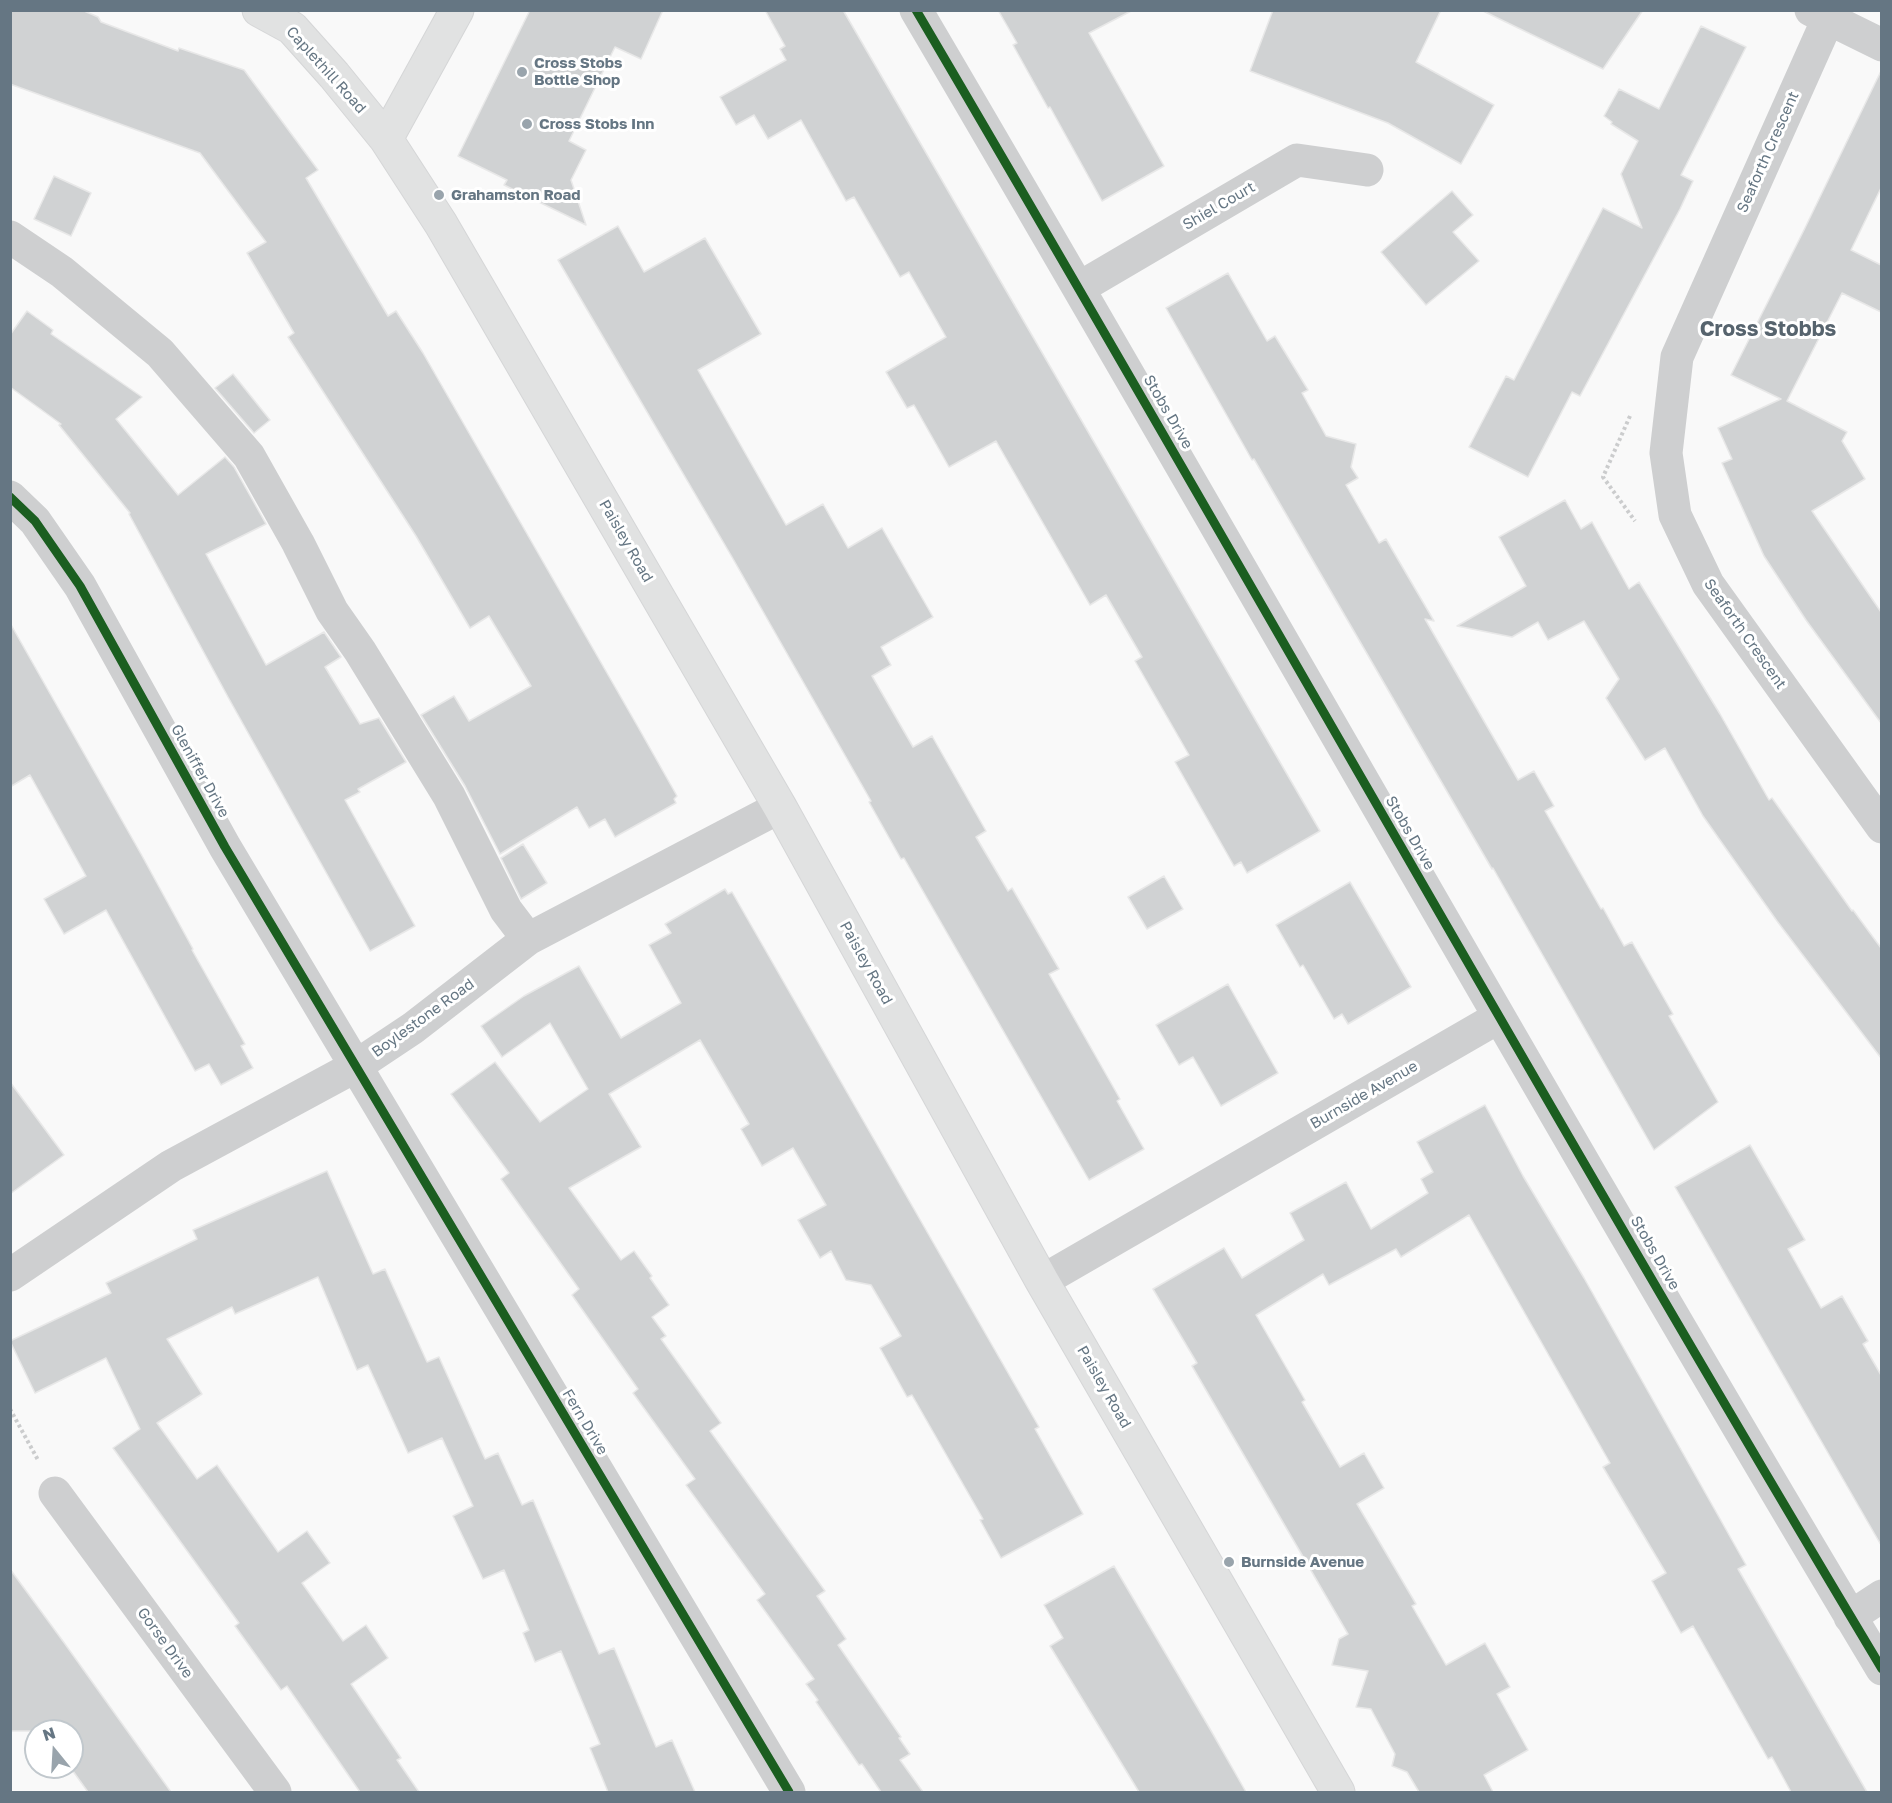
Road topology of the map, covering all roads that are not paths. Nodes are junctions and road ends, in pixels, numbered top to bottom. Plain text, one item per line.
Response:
1 (259, 10) edge
2 (457, 10) edge
3 (916, 10) edge
4 (1819, 15) edge
5 (1881, 45) edge
6 (386, 139) junction
7 (1367, 170) dead end
8 (10, 237) edge
9 (1079, 288) junction
10 (10, 497) edge
11 (780, 807) junction
12 (1881, 826) edge
13 (528, 939) junction
14 (1499, 1017) junction
15 (356, 1066) junction
16 (10, 1275) edge
17 (1042, 1281) junction
18 (55, 1492) road end
19 (1881, 1596) edge
20 (1850, 1617) junction
21 (1881, 1669) edge
22 (275, 1792) edge
23 (789, 1792) edge
24 (1338, 1792) edge

1 - 6 main road, Caplethill Road
2 - 6 main road
3 - 9 street, Stobs Drive
4 - 5 street
4 - 12 street, Seaforth Crescent
6 - 11 main road, Paisley Road
7 - 9 street, Shiel Court
8 - 13 street
9 - 14 street, Stobs Drive
10 - 15 street, Gleniffer Drive
11 - 13 street, Boylestone Road
11 - 17 main road, Paisley Road
13 - 15 street, Boylestone Road
14 - 17 street, Burnside Avenue
14 - 20 street, Stobs Drive
15 - 16 street, Boylestone Road
15 - 23 street, Fern Drive
17 - 24 main road, Paisley Road
18 - 22 street, Gorse Drive
19 - 20 street
20 - 21 street, Stobs Drive

